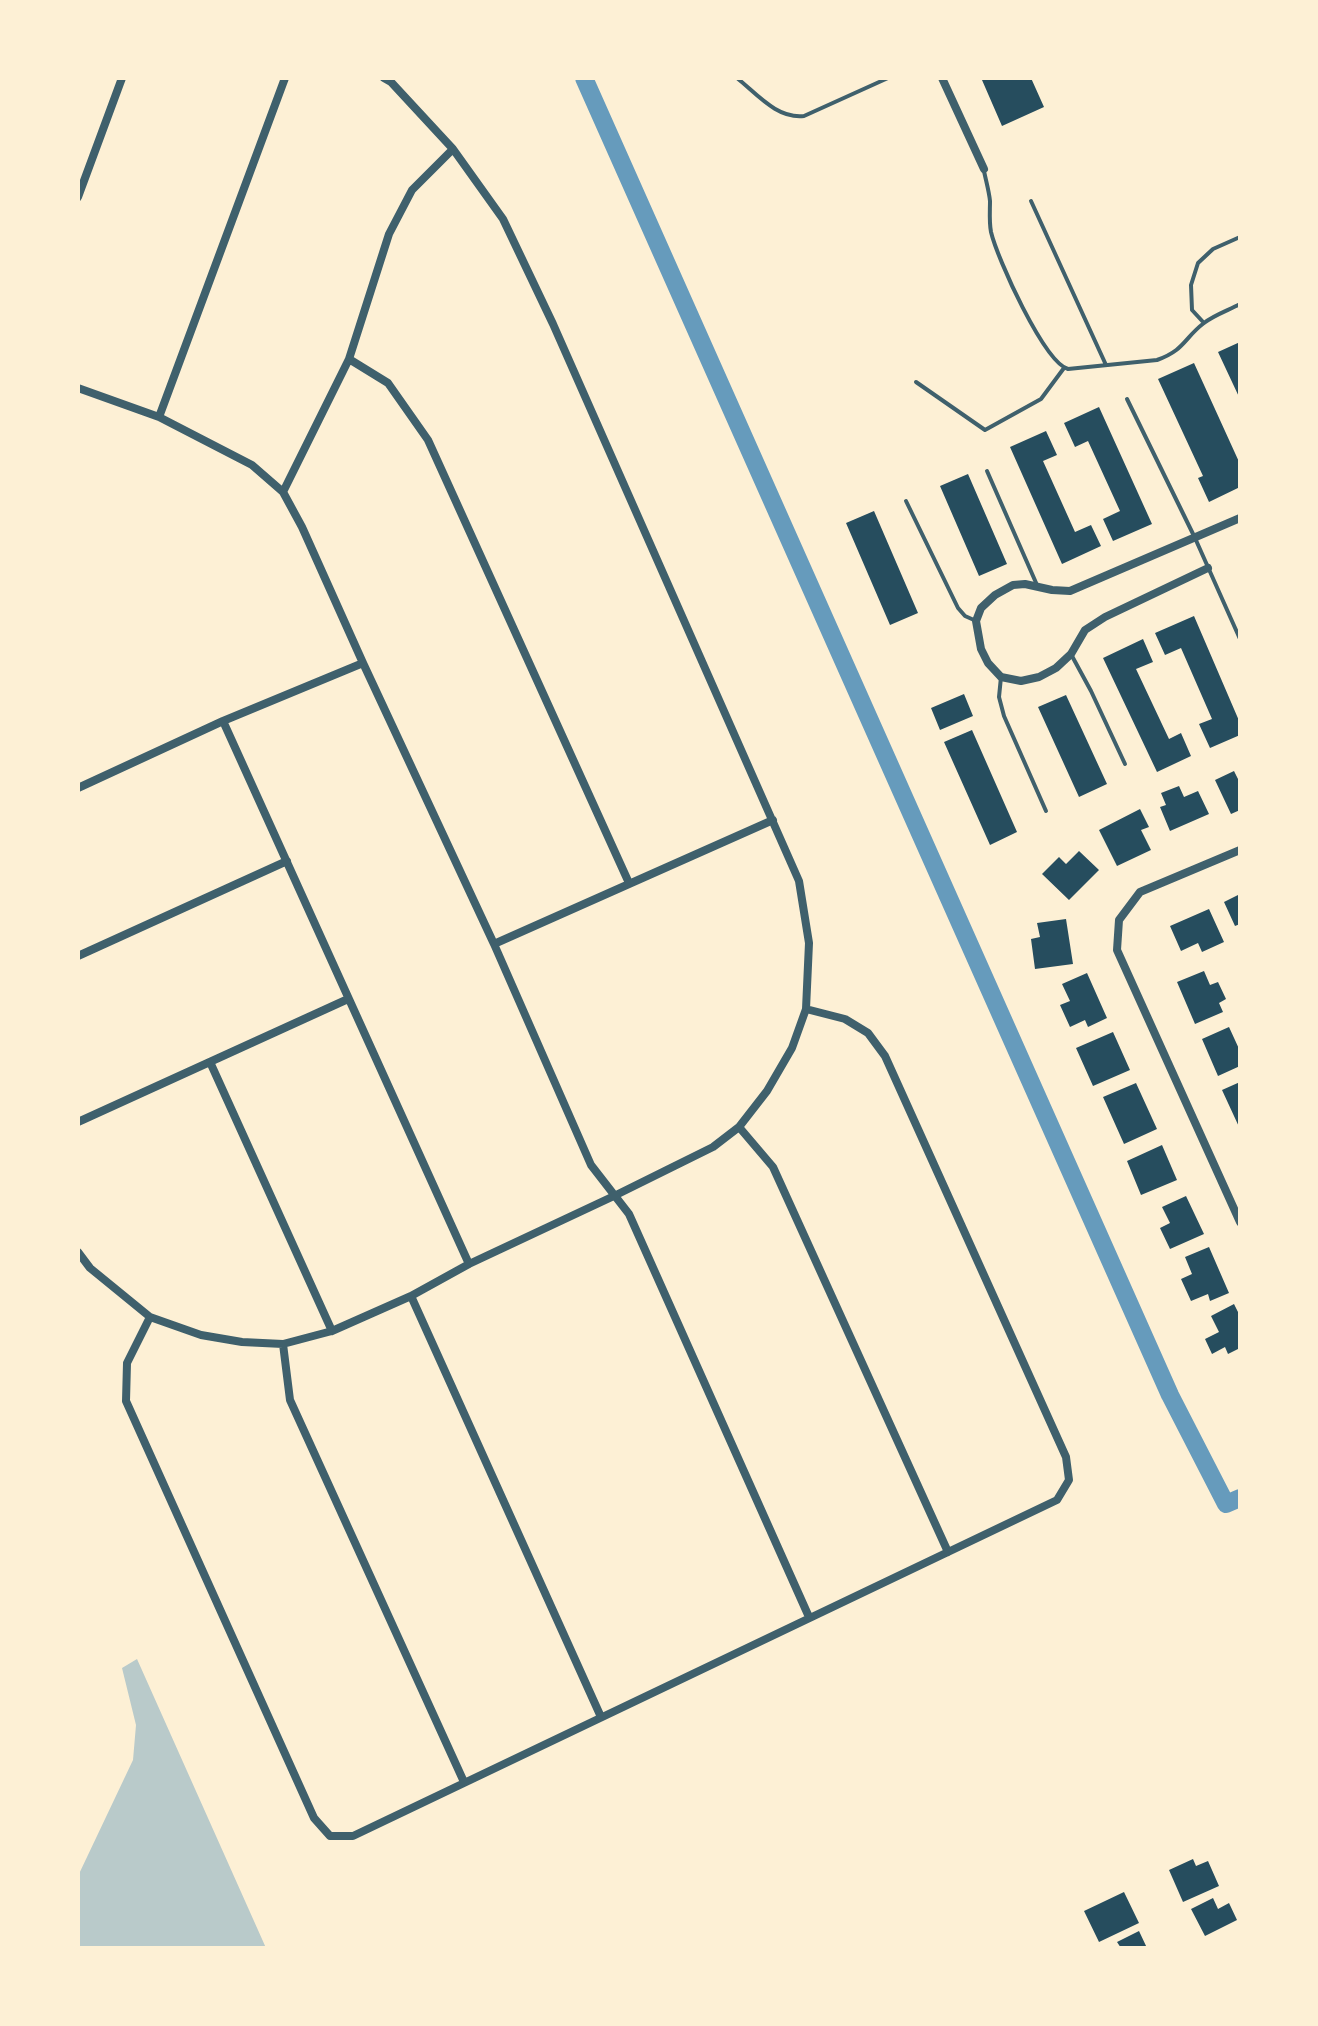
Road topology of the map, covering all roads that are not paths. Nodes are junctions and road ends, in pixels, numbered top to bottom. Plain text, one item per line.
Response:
1 (122, 78) edge
2 (285, 78) edge
3 (737, 78) edge
4 (888, 78) edge
5 (942, 78) edge
6 (389, 79) edge
7 (453, 149) junction
8 (984, 169) joint
9 (78, 197) edge
10 (1031, 201) dead end
11 (1240, 237) edge
12 (1240, 304) edge
13 (1204, 323) junction
14 (349, 359) junction
15 (1106, 365) junction
16 (1064, 368) junction
17 (916, 382) dead end
18 (78, 388) edge
19 (1127, 399) dead end
20 (159, 417) junction
21 (987, 471) dead end
22 (283, 492) junction
23 (906, 501) dead end
24 (1240, 518) edge
25 (1195, 538) junction
26 (1208, 568) junction
27 (1037, 585) junction
28 (976, 621) junction
29 (1240, 639) edge
30 (1071, 654) junction
31 (363, 663) junction
32 (1001, 677) junction
33 (223, 721) junction
34 (1125, 764) dead end
35 (78, 788) edge
36 (1046, 811) dead end
37 (773, 820) junction
38 (1240, 850) edge
39 (287, 861) junction
40 (629, 883) junction
41 (494, 944) junction
42 (78, 956) edge
43 (348, 999) junction
44 (806, 1009) junction
45 (210, 1062) junction
46 (78, 1122) edge
47 (739, 1127) junction
48 (614, 1196) junction
49 (1240, 1222) edge
50 (78, 1252) edge
51 (469, 1264) junction
52 (411, 1296) junction
53 (150, 1317) junction
54 (332, 1331) junction
55 (283, 1344) junction
56 (948, 1552) junction
57 (809, 1617) junction
58 (601, 1717) junction
59 (464, 1782) junction

1 - 9 street
2 - 20 street
3 - 4 lane
5 - 8 street
6 - 7 street
7 - 14 street
7 - 37 street
8 - 16 lane
10 - 15 lane
11 - 13 lane
12 - 13 lane
13 - 15 lane
14 - 22 street
14 - 40 street
15 - 16 lane
16 - 17 lane
18 - 20 street
19 - 25 lane
20 - 22 street
21 - 27 lane
22 - 31 street
23 - 28 lane
24 - 25 street
25 - 26 lane
25 - 27 street
26 - 29 lane
26 - 30 street
27 - 28 street
28 - 32 street
30 - 32 street
30 - 34 lane
31 - 33 street
31 - 41 street
32 - 36 lane
33 - 35 street
33 - 39 street
37 - 40 street
37 - 44 street
38 - 49 street
39 - 42 street
39 - 43 street
40 - 41 street
41 - 48 street
43 - 45 street
43 - 51 street
44 - 47 street
44 - 56 street
45 - 46 street
45 - 54 street
47 - 48 street
47 - 56 street
48 - 51 street
48 - 57 street
50 - 53 street
51 - 52 street
52 - 54 street
52 - 58 street
53 - 55 street
53 - 59 street
54 - 55 street
55 - 59 street
56 - 57 street
57 - 58 street
58 - 59 street

